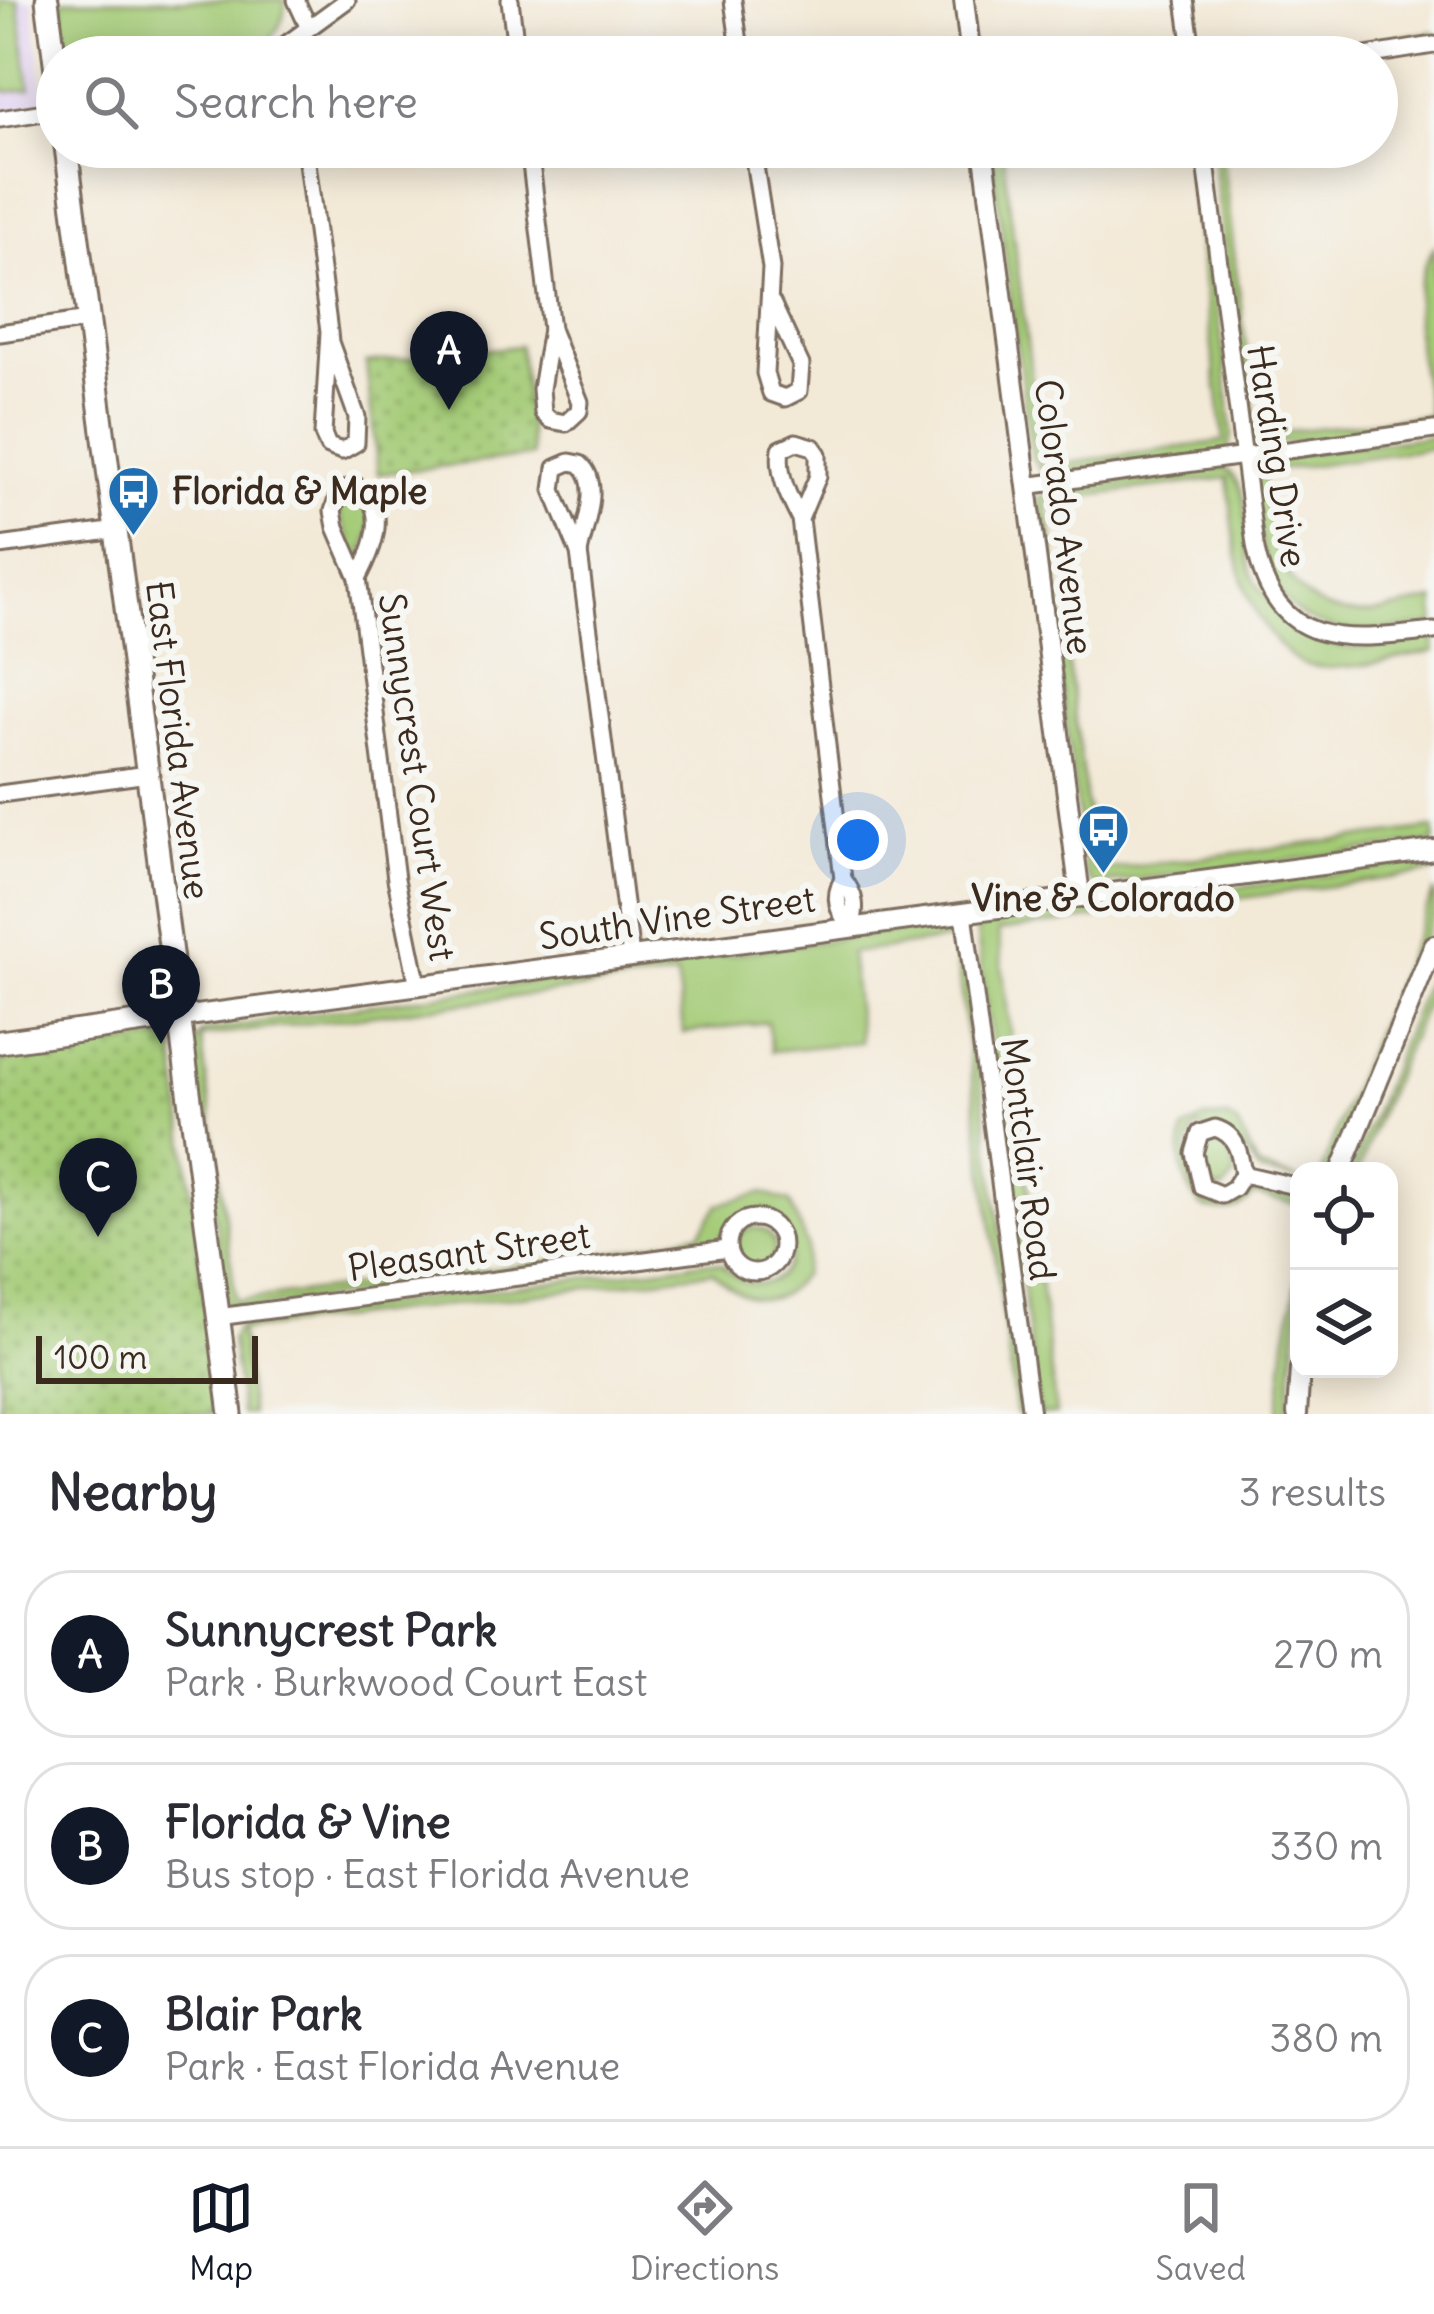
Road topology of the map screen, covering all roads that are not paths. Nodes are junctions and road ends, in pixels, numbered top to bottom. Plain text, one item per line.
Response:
1 (47, 0) edge
2 (296, 0) edge
3 (347, 0) edge
4 (510, 0) edge
5 (734, 0) edge
6 (964, 0) edge
7 (1185, 0) edge
8 (308, 26) junction
9 (52, 36) edge
10 (299, 36) edge
11 (514, 36) edge
12 (738, 36) edge
13 (968, 36) edge
14 (1189, 36) edge
15 (1434, 45) edge
16 (1398, 51) edge
17 (36, 113) edge
18 (0, 119) edge
19 (69, 168) edge
20 (308, 168) edge
21 (532, 168) edge
22 (756, 168) edge
23 (985, 168) edge
24 (1207, 168) edge
25 (772, 303) junction
26 (88, 320) junction
27 (551, 329) junction
28 (328, 332) junction
29 (0, 333) edge
30 (1434, 430) edge
31 (1245, 456) junction
32 (1026, 486) junction
33 (800, 519) dead end
34 (117, 530) junction
35 (0, 546) edge
36 (579, 553) junction
37 (358, 578) junction
38 (1434, 631) edge
39 (148, 774) junction
40 (0, 794) edge
41 (1434, 850) edge
42 (1080, 895) junction
43 (964, 913) junction
44 (851, 928) junction
45 (1434, 945) edge
46 (631, 958) junction
47 (418, 986) junction
48 (181, 1017) junction
49 (0, 1042) edge
50 (1344, 1162) edge
51 (1243, 1174) dead end
52 (1290, 1185) edge
53 (728, 1249) dead end
54 (218, 1317) junction
55 (1299, 1379) edge
56 (231, 1414) edge
57 (1031, 1414) edge
58 (1297, 1414) edge

1 - 9 main road
2 - 8 street
3 - 8 street
4 - 11 street
5 - 12 street
6 - 13 street
7 - 14 street
8 - 10 street
15 - 16 street
17 - 18 street
19 - 26 main road, East Florida Avenue
20 - 28 street
21 - 27 street
22 - 25 street
23 - 32 street, Colorado Avenue
24 - 31 street, Harding Drive
25 - 25 street
26 - 29 street
26 - 34 main road, East Florida Avenue
27 - 27 street
28 - 28 street
30 - 31 street
31 - 32 street
31 - 38 street, Harding Drive
32 - 42 street, Colorado Avenue
33 - 44 street
34 - 35 street
34 - 39 main road, East Florida Avenue
36 - 36 street
36 - 46 street
37 - 37 street, Sunnycrest Court West
37 - 47 street, Sunnycrest Court West
39 - 40 street
39 - 48 main road, East Florida Avenue
41 - 42 street, South Vine Street
42 - 43 street, South Vine Street
43 - 44 street, South Vine Street
43 - 57 street, Montclair Road
44 - 46 street, South Vine Street
45 - 50 street
46 - 47 street, South Vine Street
47 - 48 street, South Vine Street
48 - 49 main road, South Vine Street
48 - 54 main road, East Florida Avenue
51 - 52 street
53 - 54 street, Pleasant Street
54 - 56 main road, East Florida Avenue
55 - 58 street

